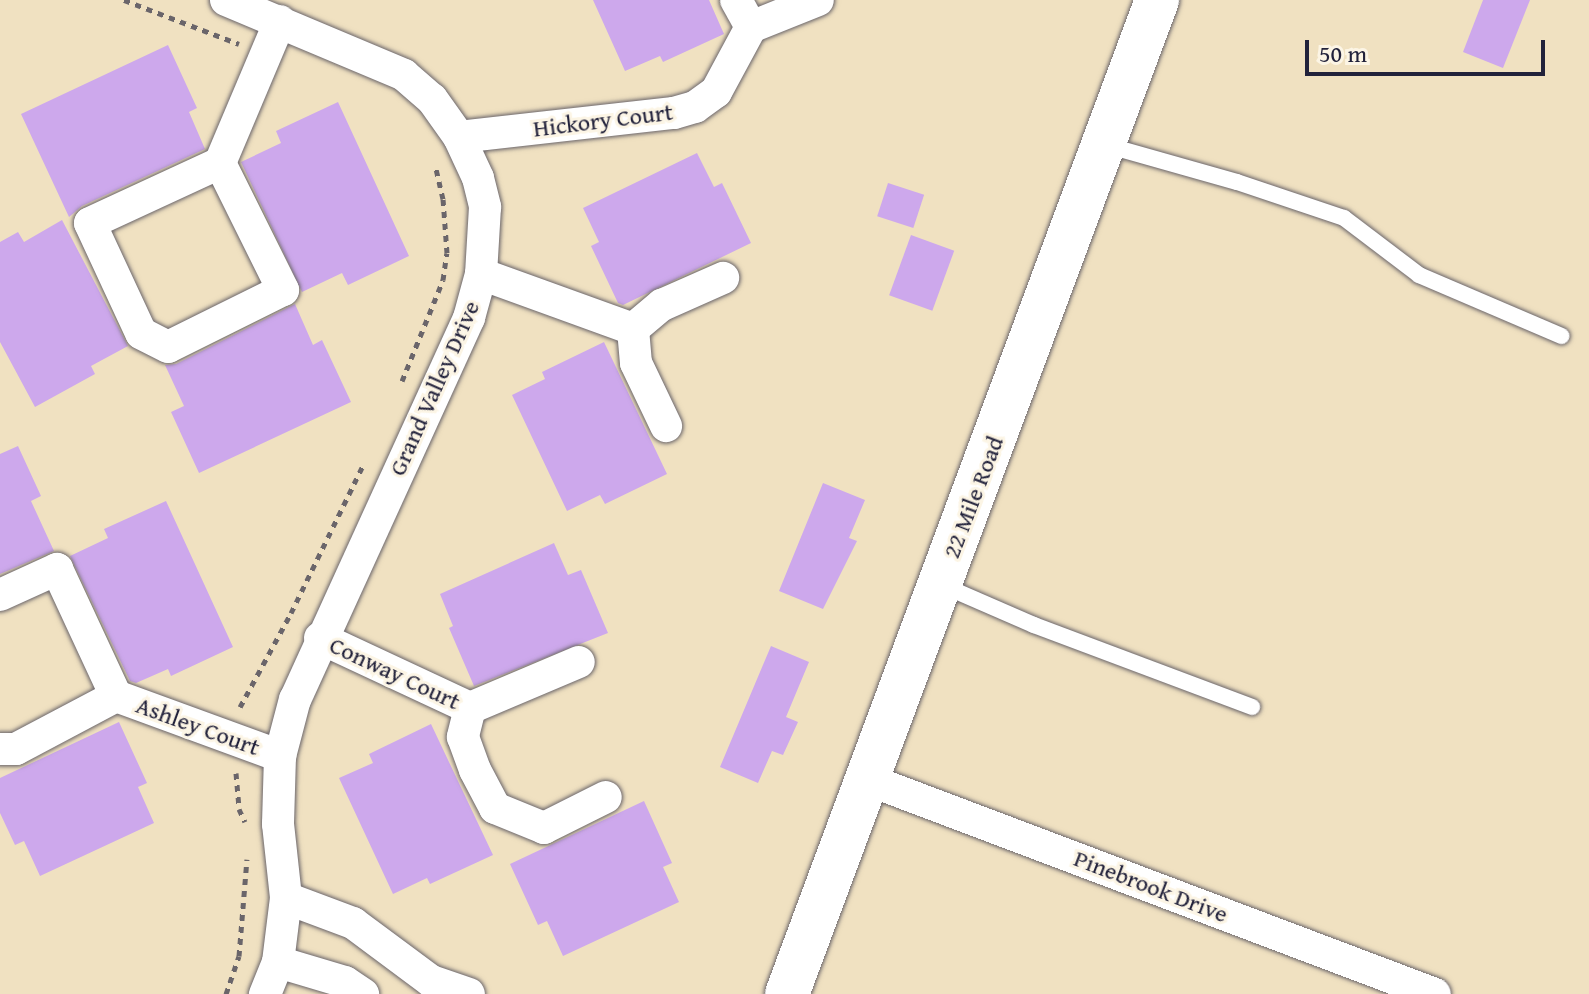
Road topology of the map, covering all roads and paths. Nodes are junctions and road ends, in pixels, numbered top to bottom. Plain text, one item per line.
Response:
1 (124, 0) edge
2 (226, 0) edge
3 (818, 0) edge
4 (1157, 0) edge
5 (271, 12) edge
6 (744, 14) edge
7 (267, 51) junction
8 (459, 137) junction
9 (1104, 145) junction
10 (433, 161) dead end
11 (220, 163) junction
12 (481, 274) junction
13 (723, 278) dead end
14 (633, 329) junction
15 (1561, 336) dead end
16 (397, 391) dead end
17 (666, 426) dead end
18 (367, 458) dead end
19 (940, 584) junction
20 (0, 595) edge
21 (320, 638) junction
22 (579, 662) dead end
23 (116, 696) junction
24 (1252, 707) dead end
25 (470, 708) junction
26 (228, 738) junction
27 (0, 749) edge
28 (280, 756) junction
29 (866, 779) junction
30 (606, 797) dead end
31 (246, 825) dead end
32 (248, 852) dead end
33 (286, 898) junction
34 (278, 962) junction
35 (226, 994) edge
36 (265, 994) edge
37 (363, 994) edge
38 (469, 994) edge
39 (787, 994) edge
40 (1435, 994) edge

1 - 7 path
2 - 5 street, Grand Valley Drive
3 - 6 street, Hickory Court
4 - 9 street, 22 Mile Road
5 - 7 street
5 - 8 street, Grand Valley Drive
6 - 8 street, Hickory Court
7 - 11 street
8 - 12 street, Grand Valley Drive
9 - 15 lane
9 - 19 street, 22 Mile Road
10 - 16 path
11 - 11 street
12 - 14 street
12 - 21 street, Grand Valley Drive
13 - 14 street
14 - 17 street
18 - 26 path
19 - 24 lane
19 - 29 street, 22 Mile Road
20 - 23 street, Ashley Court
21 - 25 street, Conway Court
21 - 28 street, Grand Valley Drive
22 - 25 street, Conway Court
23 - 26 street, Ashley Court
23 - 27 street, Ashley Court
25 - 30 street, Conway Court
26 - 28 street, Ashley Court
26 - 31 path
28 - 33 street, Grand Valley Drive
29 - 39 street, 22 Mile Road
29 - 40 street, Pinebrook Drive
32 - 35 path
33 - 34 street, Grand Valley Drive
33 - 38 street
34 - 36 street, Grand Valley Drive
34 - 37 street

